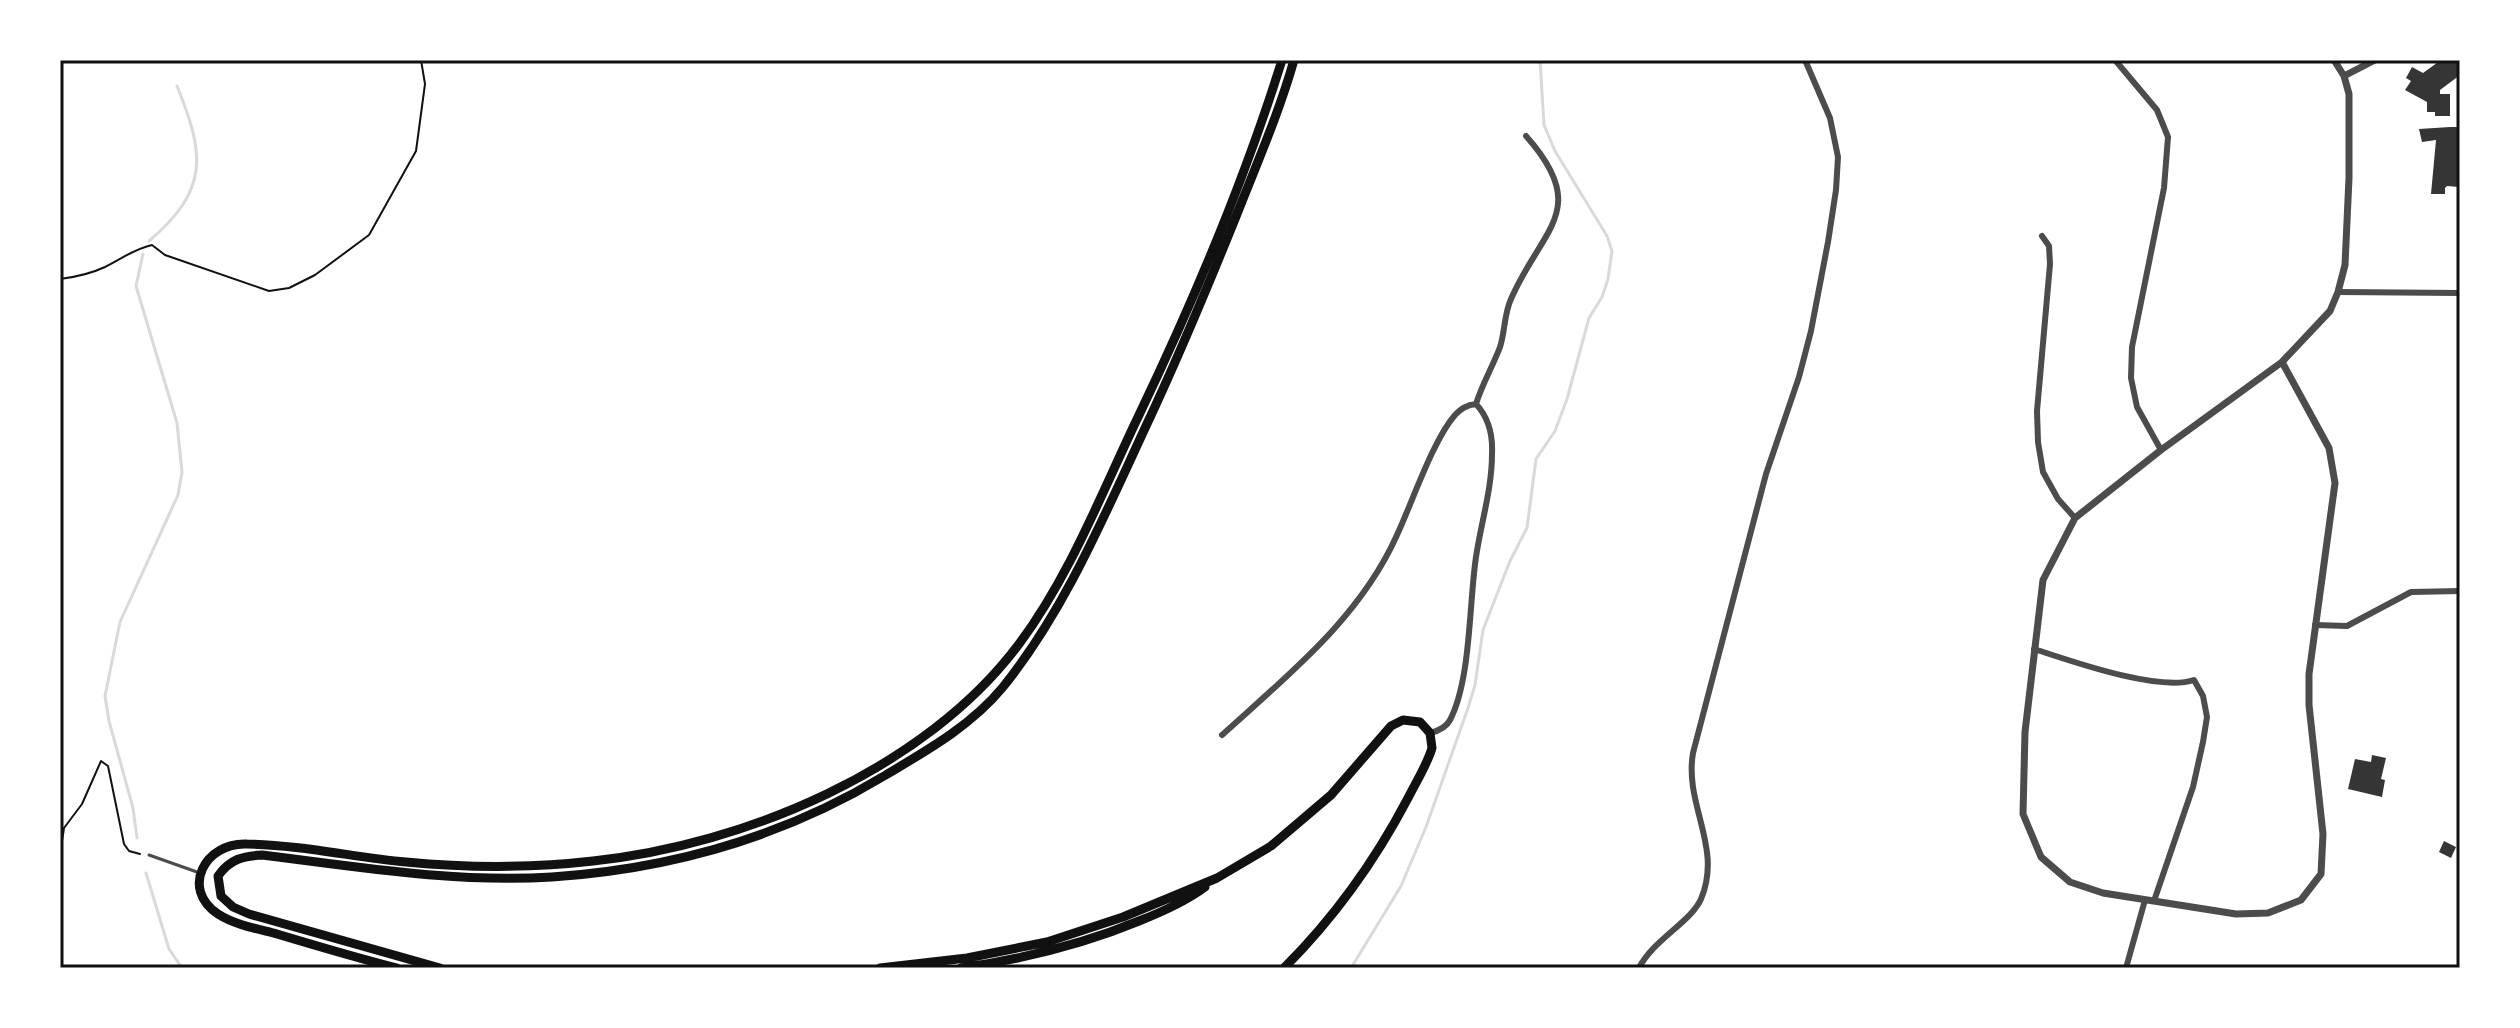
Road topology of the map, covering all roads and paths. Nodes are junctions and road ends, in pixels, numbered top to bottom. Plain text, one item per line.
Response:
1 (421, 60) edge
2 (1282, 60) edge
3 (1294, 60) edge
4 (1805, 60) edge
5 (2115, 60) edge
6 (2334, 60) edge
7 (2375, 60) edge
8 (2344, 76) junction
9 (1526, 136) dead end
10 (2042, 236) dead end
11 (60, 279) edge
12 (2338, 292) junction
13 (2460, 293) edge
14 (2282, 362) junction
15 (1476, 404) junction
16 (2161, 450) junction
17 (2075, 518) junction
18 (2460, 591) edge
19 (2315, 625) junction
20 (2034, 649) junction
21 (1430, 733) junction
22 (1222, 735) dead end
23 (60, 854) edge
24 (149, 855) joint
25 (201, 873) junction
26 (1217, 878) junction
27 (2145, 900) junction
28 (2154, 901) junction
29 (397, 968) edge
30 (440, 968) edge
31 (880, 968) edge
32 (961, 968) edge
33 (1284, 968) edge
34 (1639, 968) edge
35 (2126, 968) edge

1 - 11 path
2 - 25 main road
3 - 30 main road
4 - 34 street
5 - 16 street
6 - 8 street
7 - 8 street
8 - 12 street
9 - 15 street
10 - 17 street
12 - 13 street
12 - 14 street
14 - 16 street
14 - 19 street
15 - 21 street
15 - 22 street
16 - 17 street
17 - 20 street
18 - 19 street
19 - 28 street
20 - 27 street
20 - 28 street
21 - 26 main road
21 - 33 main road
23 - 24 path
24 - 25 lane
25 - 29 main road
26 - 31 main road
26 - 32 main road
27 - 28 street
27 - 35 street

